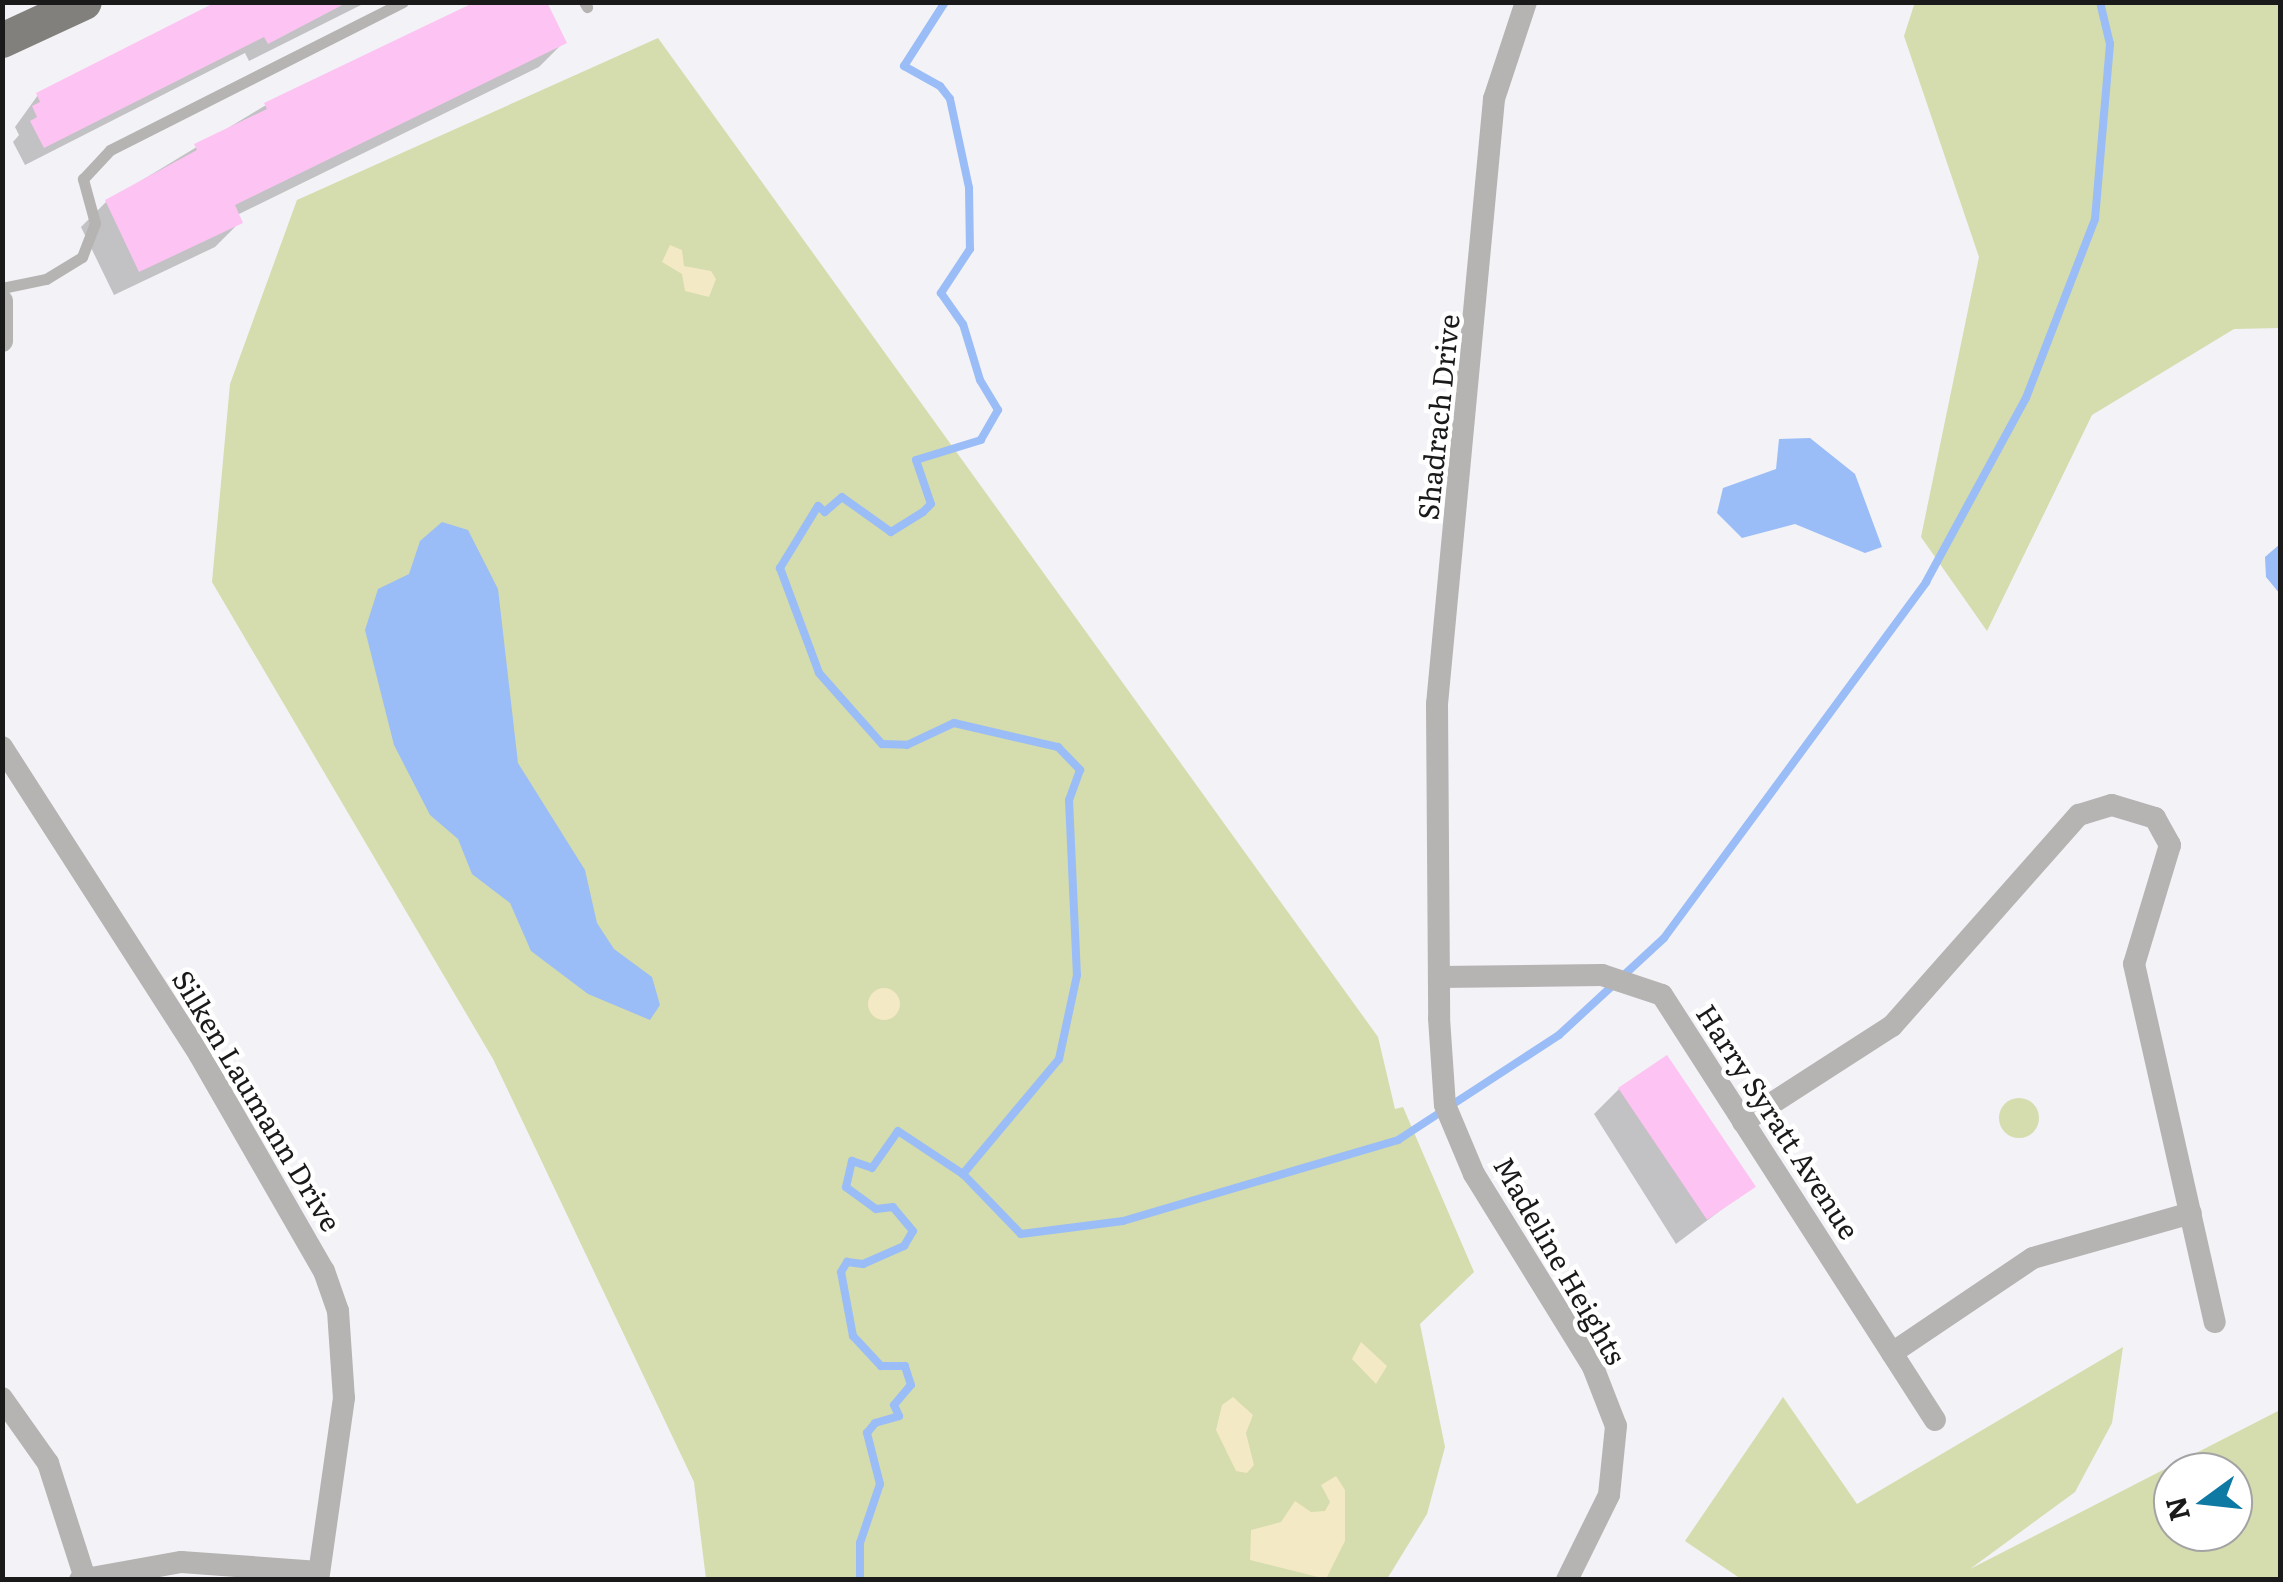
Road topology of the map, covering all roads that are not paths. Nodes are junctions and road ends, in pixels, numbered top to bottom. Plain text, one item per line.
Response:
1 (84, 2) edge
2 (403, 2) edge
3 (1494, 2) edge
4 (1521, 8) edge
5 (2, 40) edge
6 (2, 288) edge
7 (2, 301) edge
8 (2, 341) edge
9 (2, 747) edge
10 (1438, 844) joint
11 (1439, 977) junction
12 (1743, 1122) junction
13 (2190, 1213) junction
14 (2215, 1322) dead end
15 (1892, 1353) junction
16 (2, 1398) edge
17 (1934, 1420) dead end
18 (319, 1576) edge
19 (82, 1579) edge
20 (1567, 1580) edge

1 - 5 main road
2 - 6 lane
3 - 4 street
4 - 10 street, Shadrach Drive
7 - 8 street
9 - 18 street, Silken Laumann Drive
10 - 11 street, Madeline Heights
11 - 12 street, Harry Syratt Avenue
11 - 20 street, Madeline Heights
12 - 13 street
12 - 15 street, Harry Syratt Avenue
13 - 14 street
13 - 15 street
15 - 17 street, Harry Syratt Avenue
16 - 19 street
18 - 19 street

